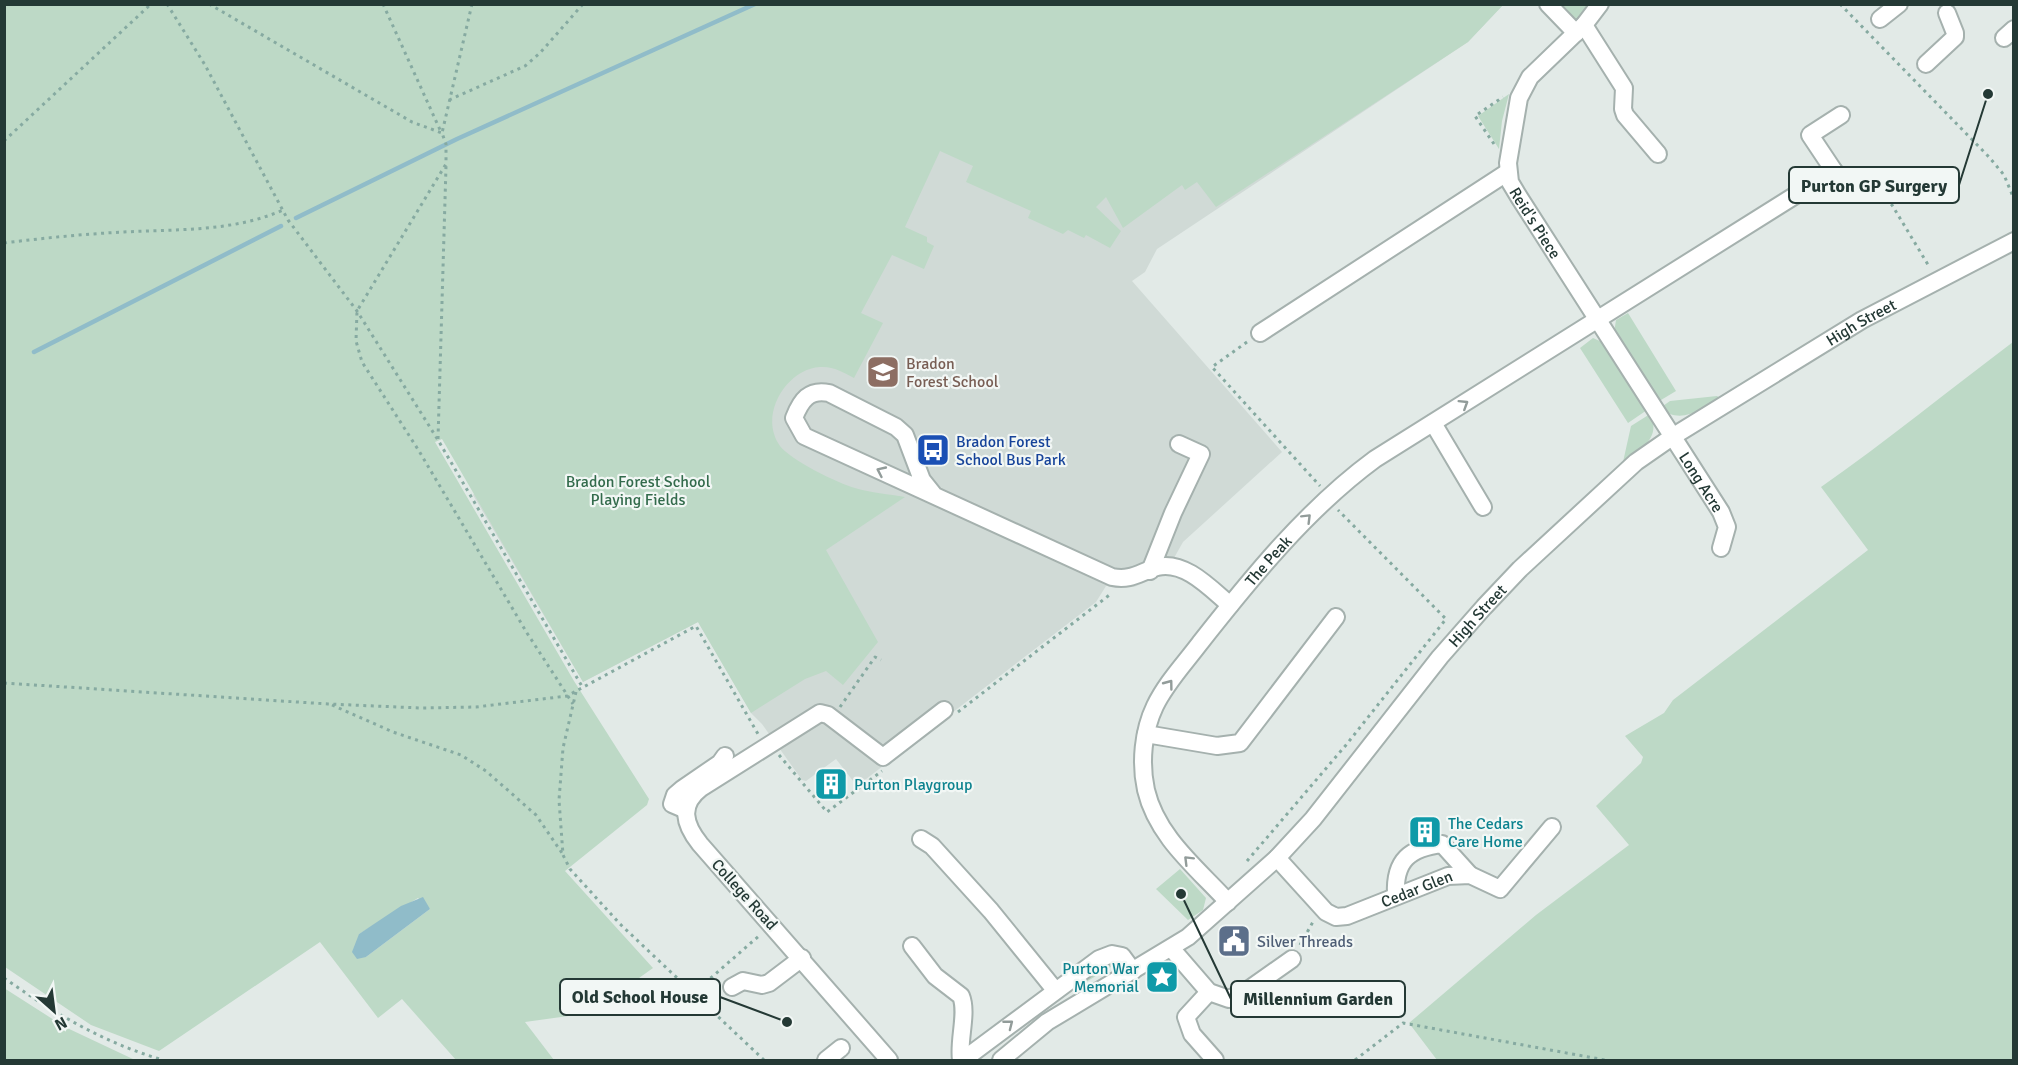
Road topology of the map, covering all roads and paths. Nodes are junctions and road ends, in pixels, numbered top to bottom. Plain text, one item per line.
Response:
1 (151, 4) edge
2 (167, 4) edge
3 (209, 4) edge
4 (383, 4) edge
5 (472, 4) edge
6 (583, 4) edge
7 (1548, 4) edge
8 (1600, 4) edge
9 (1840, 4) edge
10 (1899, 4) edge
11 (1946, 7) edge
12 (1880, 19) dead end
13 (1580, 29) junction
14 (1926, 64) dead end
15 (1503, 97) dead end
16 (449, 100) junction
17 (1841, 115) dead end
18 (442, 133) junction
19 (4, 141) edge
20 (1658, 154) dead end
21 (446, 164) junction
22 (1508, 167) junction
23 (1844, 181) junction
24 (2013, 199) edge
25 (283, 210) junction
26 (2013, 241) edge
27 (4, 243) edge
28 (1929, 268) dead end
29 (357, 311) junction
30 (1598, 319) junction
31 (1260, 333) joint
32 (1433, 423) junction
33 (1672, 437) junction
34 (438, 440) junction
35 (1179, 444) dead end
36 (934, 495) junction
37 (1329, 496) junction
38 (1483, 507) dead end
39 (1721, 548) dead end
40 (1149, 571) junction
41 (1230, 605) junction
42 (1336, 617) dead end
43 (4, 683) edge
44 (583, 688) junction
45 (576, 692) junction
46 (567, 696) junction
47 (328, 704) junction
48 (573, 704) junction
49 (944, 710) dead end
50 (1146, 734) junction
51 (773, 742) junction
52 (725, 756) dead end
53 (686, 810) junction
54 (1552, 827) dead end
55 (921, 839) dead end
56 (563, 855) junction
57 (1276, 858) junction
58 (1246, 862) dead end
59 (1470, 875) junction
60 (1396, 895) junction
61 (1228, 902) junction
62 (1321, 908) junction
63 (772, 924) junction
64 (912, 946) dead end
65 (1171, 948) junction
66 (802, 958) junction
67 (1292, 959) joint
68 (1133, 971) junction
69 (4, 978) edge
70 (732, 987) dead end
71 (1055, 990) junction
72 (692, 991) junction
73 (1209, 992) junction
74 (841, 1048) dead end
75 (1007, 1058) edge
76 (163, 1060) edge
77 (764, 1060) edge
78 (826, 1060) edge
79 (889, 1060) edge
80 (962, 1060) edge
81 (1215, 1060) edge
82 (1355, 1060) edge
83 (1605, 1060) edge

1 - 19 path
2 - 25 path
3 - 18 path
4 - 18 path
5 - 16 path
6 - 16 path
7 - 13 street
8 - 13 street
9 - 24 path
10 - 12 street
11 - 14 street
13 - 20 street
13 - 22 street
15 - 22 path
16 - 18 path
17 - 23 street
18 - 21 path
21 - 29 path
21 - 34 path
22 - 30 street, Reid's Piece
22 - 31 street
23 - 28 path
23 - 30 street
25 - 27 path
25 - 29 path
26 - 33 street, High Street
29 - 34 path
29 - 46 path
32 -> 30 street, The Peak
30 - 33 street, Reid's Piece
31 - 37 path
32 - 37 street, The Peak
32 - 38 street
33 - 39 street, Long Acre
33 - 57 street, High Street
34 - 44 path
35 - 40 street
36 -> 36 street
36 - 40 street
41 -> 37 street, The Peak
37 - 58 path
40 - 41 street
50 -> 41 street, The Peak
42 - 50 street
43 - 47 path
44 - 45 path
44 - 51 path
45 - 46 path
45 - 48 path
46 - 47 path
46 - 48 path
47 - 56 path
48 - 56 path
49 - 51 street
61 -> 50 street, The Peak
51 - 53 street
52 - 53 street, College Road
53 - 63 street, College Road
54 - 59 street, Cedar Glen
55 - 71 street
56 - 72 path
57 - 61 street, High Street
57 - 62 street
59 - 60 street, Cedar Glen
59 - 60 street
60 - 62 street, Cedar Glen
61 - 65 street, High Street
62 - 67 path
63 - 66 street, College Road
63 - 72 path
64 - 80 street
65 - 68 street, High Street
65 - 73 street
66 - 70 street
66 - 79 street, College Road
67 - 73 street
68 - 71 street
68 - 75 street, High Street
69 - 76 path
80 -> 71 street
72 - 77 path
73 - 81 street
74 - 78 street
82 - 83 path

